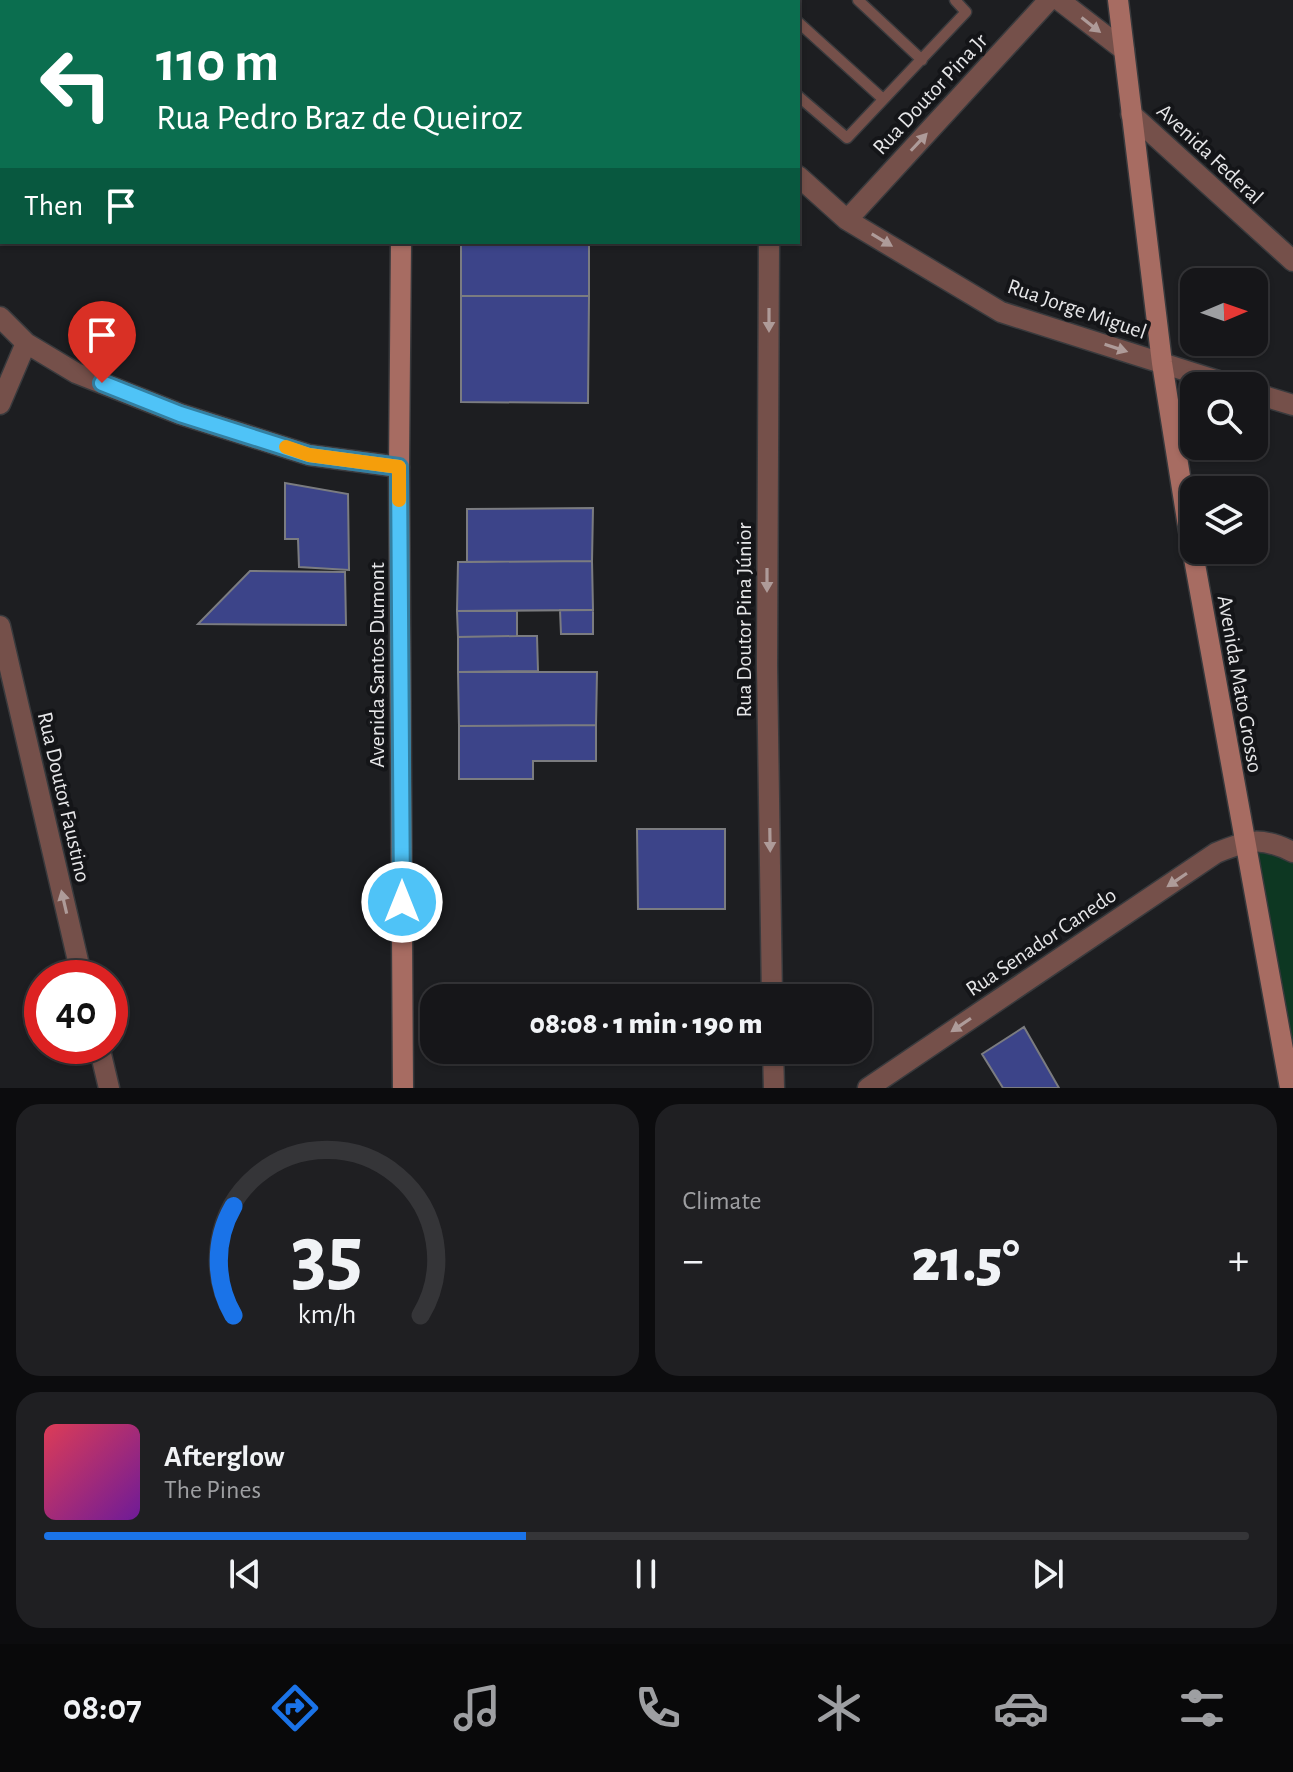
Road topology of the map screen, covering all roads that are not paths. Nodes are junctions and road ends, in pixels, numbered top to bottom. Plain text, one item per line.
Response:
1 (858, 0) edge
2 (955, 0) edge
3 (1049, 0) edge
4 (1059, 0) edge
5 (1118, 0) edge
6 (800, 24) edge
7 (1124, 50) junction
8 (922, 60) junction
9 (800, 98) edge
10 (883, 99) junction
11 (1131, 114) junction
12 (800, 178) edge
13 (847, 220) junction
14 (401, 244) edge
15 (769, 244) edge
16 (1293, 261) edge
17 (0, 317) edge
18 (26, 343) junction
19 (1162, 363) junction
20 (1190, 372) edge
21 (1268, 397) edge
22 (0, 404) edge
23 (1293, 405) edge
24 (399, 467) junction
25 (0, 626) edge
26 (1244, 842) junction
27 (1293, 852) edge
28 (78, 960) edge
29 (772, 984) edge
30 (103, 1064) edge
31 (773, 1064) edge
32 (109, 1088) edge
33 (403, 1088) edge
34 (774, 1088) edge
35 (868, 1088) edge
36 (1290, 1088) edge

1 - 8 lane
2 - 8 lane
13 -> 3 street, Rua Doutor Pina Jr
4 -> 7 street
5 - 7 main road, Avenida Mato Grosso
6 - 10 lane
7 - 11 main road, Avenida Mato Grosso
8 - 10 lane
9 - 10 lane
11 - 16 street, Avenida Federal
11 - 19 main road, Avenida Mato Grosso
12 - 13 street, Rua Jorge Miguel
13 -> 19 street, Rua Jorge Miguel
14 - 24 main road, Avenida Santos Dumont
15 -> 29 street, Rua Doutor Pina Júnior
17 - 18 street
18 - 22 street
18 - 24 street
19 - 20 street, Rua Jorge Miguel
19 - 26 main road, Avenida Mato Grosso
21 - 23 street
24 - 33 main road, Avenida Santos Dumont
28 -> 25 street, Rua Doutor Faustino
26 - 27 street
26 -> 35 street, Rua Senador Canedo
26 - 36 main road, Avenida Mato Grosso
30 - 32 street
31 - 34 street

